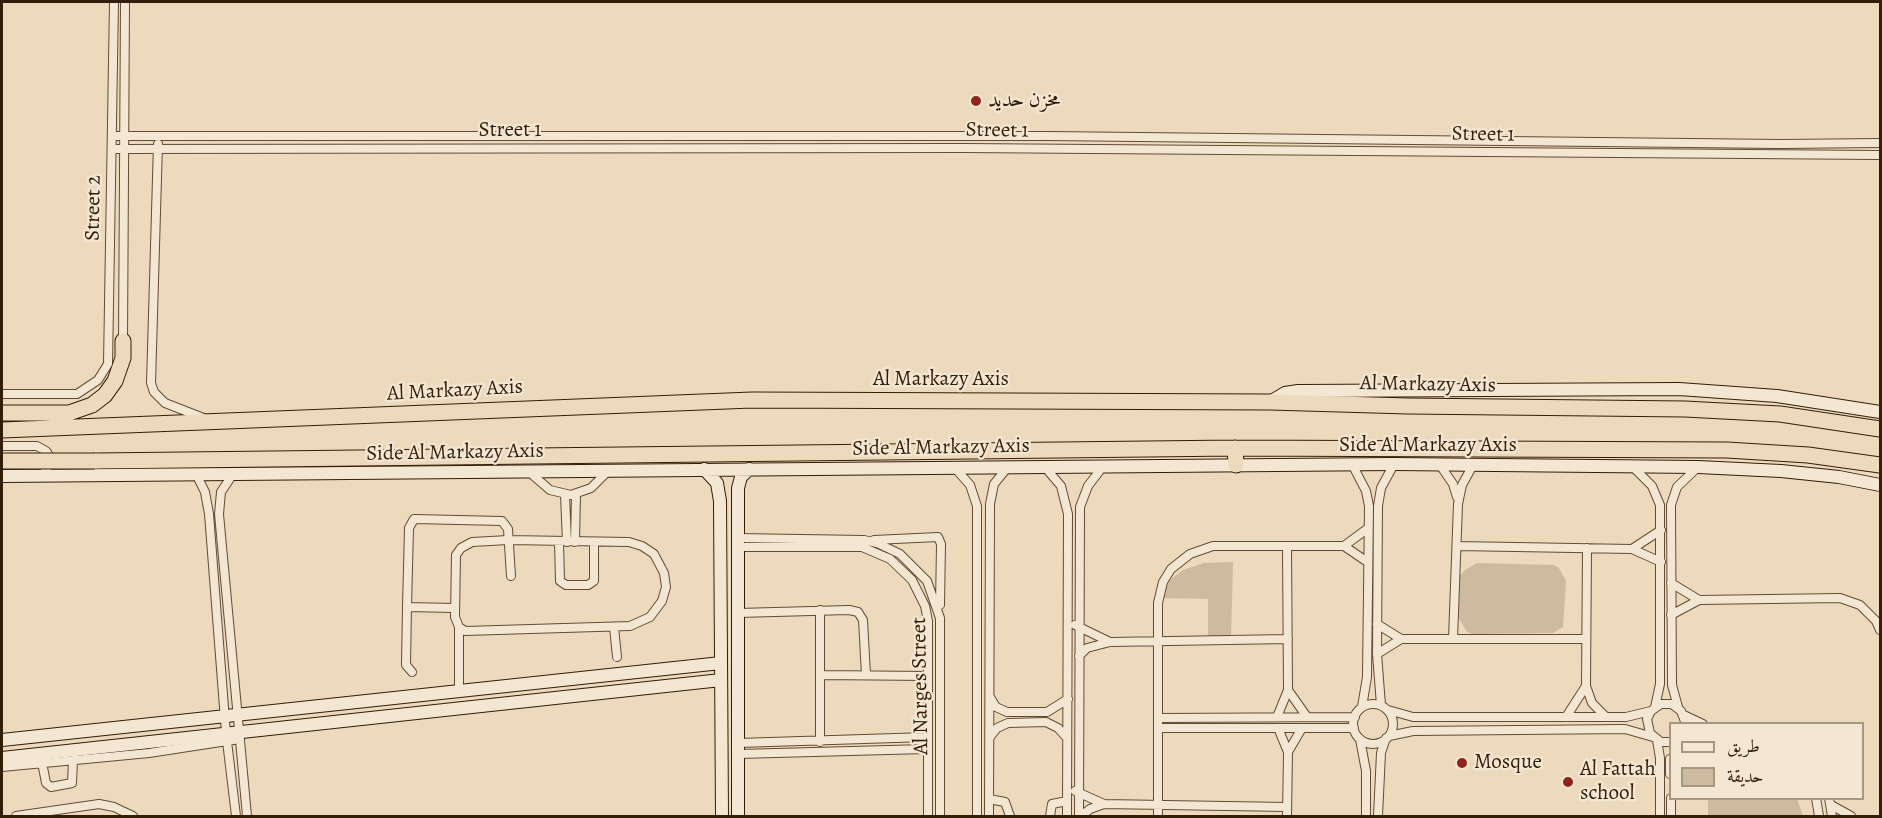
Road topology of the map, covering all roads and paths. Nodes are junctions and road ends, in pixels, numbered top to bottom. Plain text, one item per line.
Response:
1 (114, 2) edge
2 (125, 2) edge
3 (112, 136) junction
4 (125, 136) junction
5 (495, 136) junction
6 (159, 137) junction
7 (862, 137) junction
8 (1881, 143) edge
9 (862, 148) junction
10 (112, 149) junction
11 (125, 149) junction
12 (158, 149) junction
13 (495, 149) junction
14 (1881, 155) edge
15 (123, 342) joint
16 (2, 394) edge
17 (1270, 402) junction
18 (1881, 412) edge
19 (2, 413) edge
20 (218, 423) junction
21 (1881, 429) edge
22 (2, 430) edge
23 (2, 446) edge
24 (1235, 448) junction
25 (2, 461) edge
26 (1352, 464) junction
27 (1394, 464) junction
28 (1104, 465) junction
29 (1236, 465) junction
30 (1440, 465) junction
31 (1473, 465) junction
32 (1881, 465) edge
33 (1044, 466) junction
34 (1631, 466) junction
35 (955, 467) junction
36 (1698, 467) junction
37 (1007, 468) junction
38 (704, 469) junction
39 (749, 469) junction
40 (528, 471) junction
41 (608, 471) junction
42 (233, 474) junction
43 (2, 476) edge
44 (41, 476) junction
45 (197, 476) junction
46 (1881, 485) edge
47 (576, 494) junction
48 (565, 495) junction
49 (720, 501) junction
50 (738, 502) junction
51 (1458, 504) junction
52 (209, 514) junction
53 (219, 514) junction
54 (1367, 529) junction
55 (1661, 530) junction
56 (508, 540) junction
57 (864, 540) junction
58 (567, 542) junction
59 (594, 542) junction
60 (737, 542) junction
61 (1287, 546) junction
62 (1344, 546) junction
63 (1456, 546) junction
64 (1587, 548) junction
65 (1632, 549) junction
66 (1366, 561) junction
67 (1661, 562) junction
68 (511, 576) dead end
69 (1671, 583) junction
70 (1699, 600) junction
71 (407, 607) junction
72 (454, 608) junction
73 (820, 610) junction
74 (738, 613) junction
75 (1671, 615) junction
76 (940, 618) junction
77 (1377, 624) junction
78 (1068, 625) junction
79 (1079, 626) junction
80 (459, 627) junction
81 (614, 627) junction
82 (1881, 630) edge
83 (1288, 639) junction
84 (1401, 639) junction
85 (1453, 639) junction
86 (1586, 639) junction
87 (1158, 641) junction
88 (1110, 642) junction
89 (1377, 654) junction
90 (1079, 656) junction
91 (617, 657) dead end
92 (721, 663) junction
93 (412, 672) dead end
94 (820, 675) junction
95 (866, 675) junction
96 (928, 676) junction
97 (721, 680) junction
98 (517, 684) junction
99 (1586, 686) junction
100 (489, 687) junction
101 (459, 690) junction
102 (1288, 690) junction
103 (990, 697) junction
104 (1068, 699) junction
105 (518, 701) junction
106 (488, 704) junction
107 (1362, 707) junction
108 (1678, 707) junction
109 (1384, 708) junction
110 (1653, 709) junction
111 (231, 715) junction
112 (1158, 717) junction
113 (1277, 717) junction
114 (1307, 717) junction
115 (1354, 717) junction
116 (1566, 717) junction
117 (1606, 717) junction
118 (1685, 719) edge
119 (1158, 728) junction
120 (1278, 728) junction
121 (1302, 728) junction
122 (1354, 728) junction
123 (233, 736) junction
124 (927, 737) junction
125 (1388, 737) junction
126 (989, 738) junction
127 (1068, 738) junction
128 (1360, 738) junction
129 (1655, 738) junction
130 (2, 740) edge
131 (820, 742) junction
132 (1669, 742) edge
133 (738, 749) junction
134 (926, 749) junction
135 (1288, 752) junction
136 (2, 758) edge
137 (42, 758) junction
138 (73, 760) junction
139 (2, 767) edge
140 (1067, 791) junction
141 (1079, 791) junction
142 (989, 799) junction
143 (1671, 800) edge
144 (1816, 800) edge
145 (1067, 801) junction
146 (1830, 802) edge
147 (1104, 804) junction
148 (1158, 805) junction
149 (1287, 812) edge
150 (15, 816) edge
151 (133, 816) edge
152 (236, 816) edge
153 (247, 816) edge
154 (722, 816) edge
155 (738, 816) edge
156 (928, 816) edge
157 (940, 816) edge
158 (977, 816) edge
159 (989, 816) edge
160 (1010, 816) edge
161 (1050, 816) edge
162 (1067, 816) edge
163 (1080, 816) edge
164 (1158, 816) edge
165 (1366, 816) edge
166 (1378, 816) edge
167 (1660, 816) edge
168 (1671, 816) edge
169 (1819, 816) edge
170 (1832, 816) edge
171 (1851, 816) edge

1 - 3 street, Street 2
2 - 4 street, Street 2
3 - 4 street, Street 1
3 - 10 street, Street 2
4 - 6 street, Street 1
4 - 11 street, Street 2
5 - 6 street, Street 1
5 - 7 street, Street 1
5 - 13 street
6 - 12 street
7 - 8 street, Street 1
7 - 9 street
9 - 13 street, Street 1
9 - 14 street, Street 1
10 - 11 street, Street 1
10 - 16 street, Street 2
11 - 12 street, Street 1
11 - 15 street, Street 2
12 - 13 street, Street 1
12 - 20 street
15 - 19 highway
17 - 18 main road
17 - 20 highway, Al Markazy Axis
17 - 21 highway, Al Markazy Axis
20 - 22 highway, Al Markazy Axis
23 - 44 street
24 - 25 highway, bridge
24 - 29 highway
24 - 32 highway
26 - 27 main road, Side Al Markazy Axis
26 - 29 main road, Side Al Markazy Axis
26 - 54 street
27 - 30 main road, Side Al Markazy Axis
27 - 77 street
28 - 29 main road, Side Al Markazy Axis
28 - 33 main road, Side Al Markazy Axis
28 - 79 street
30 - 31 main road, Side Al Markazy Axis
30 - 51 street
31 - 34 main road, Side Al Markazy Axis
31 - 51 street
33 - 37 main road, Side Al Markazy Axis
33 - 78 street
34 - 36 main road, Side Al Markazy Axis
34 - 55 street
35 - 37 main road, Side Al Markazy Axis
35 - 39 main road, Side Al Markazy Axis
35 - 158 street
36 - 46 main road, Side Al Markazy Axis
36 - 69 street
37 - 103 street
38 - 39 main road, Side Al Markazy Axis
38 - 41 main road, Side Al Markazy Axis
38 - 49 main road
39 - 50 main road
40 - 41 main road, Side Al Markazy Axis
40 - 42 main road, Side Al Markazy Axis
40 - 48 street
41 - 47 street
42 - 45 main road, Side Al Markazy Axis
42 - 53 street
43 - 44 main road, Side Al Markazy Axis
44 - 45 main road, Side Al Markazy Axis
45 - 52 street
47 - 48 street
47 - 58 street
48 - 58 street
49 - 50 main road
49 - 92 main road
50 - 60 main road
51 - 63 street
52 - 53 street
52 - 111 street
53 - 111 street
54 - 62 street
54 - 66 street
55 - 65 street
55 - 67 street
56 - 58 street
56 - 68 street
56 - 71 street
56 - 72 street
57 - 60 street, Al Narges Street
57 - 76 street, Al Narges Street
57 - 76 street
58 - 59 street
58 - 59 street
59 - 81 street
60 - 74 main road
60 - 96 street, Al Narges Street
61 - 62 street
61 - 83 street
61 - 87 street
62 - 66 street
63 - 64 street
63 - 85 street
64 - 65 street
64 - 86 street
65 - 67 street
66 - 107 street
67 - 110 street
69 - 70 street
69 - 75 street
70 - 75 street
70 - 82 street
71 - 72 street
71 - 93 street
72 - 80 street
73 - 74 street
73 - 94 street
73 - 95 street
74 - 133 main road
75 - 108 street
76 - 157 street, Al Narges Street
77 - 84 street
77 - 89 street
78 - 79 street
78 - 104 street
79 - 88 street
79 - 90 street
80 - 81 street
80 - 101 street
81 - 91 street
83 - 87 street
83 - 102 street
84 - 85 street
84 - 89 street
85 - 86 street
86 - 99 street
87 - 88 street
87 - 112 street
88 - 90 street
89 - 109 street
90 - 141 street
92 - 97 main road
92 - 98 main road
94 - 95 street
94 - 131 street
95 - 96 street
96 - 124 street, Al Narges Street
97 - 105 main road
97 - 154 main road
98 - 100 main road
98 - 105 main road
99 - 116 street
99 - 117 street
100 - 101 main road
100 - 106 main road
101 - 111 main road
102 - 113 street
102 - 114 street
103 - 104 street
103 - 126 street
104 - 127 street
105 - 106 main road
106 - 123 main road
107 - 109 street
107 - 115 street
108 - 110 street
108 - 118 street
109 - 116 street
109 - 125 street
110 - 117 street
110 - 129 street
111 - 123 street
111 - 130 main road
112 - 113 street
112 - 119 street
113 - 114 street
114 - 115 street
115 - 122 street
116 - 117 street
119 - 120 street
119 - 148 street
120 - 121 street
120 - 135 street
121 - 122 street
121 - 135 street
122 - 128 street
123 - 137 main road
123 - 138 street
123 - 152 street
123 - 153 street
124 - 131 street
124 - 134 street, Al Narges Street
125 - 128 street
125 - 129 street
125 - 166 street
126 - 127 street
126 - 142 street
127 - 140 street
128 - 165 street
129 - 132 street
129 - 167 street
131 - 133 street
133 - 134 street
133 - 155 main road
134 - 156 street, Al Narges Street
135 - 149 street
136 - 137 main road
137 - 138 street
137 - 138 street
137 - 139 street
140 - 141 street
140 - 145 street
141 - 147 street
141 - 163 street
142 - 159 street
142 - 160 street
143 - 168 street
144 - 169 street
145 - 161 street
145 - 162 street
146 - 170 street
146 - 171 street
147 - 148 street
147 - 163 street
148 - 149 street
148 - 164 street
150 - 151 street

